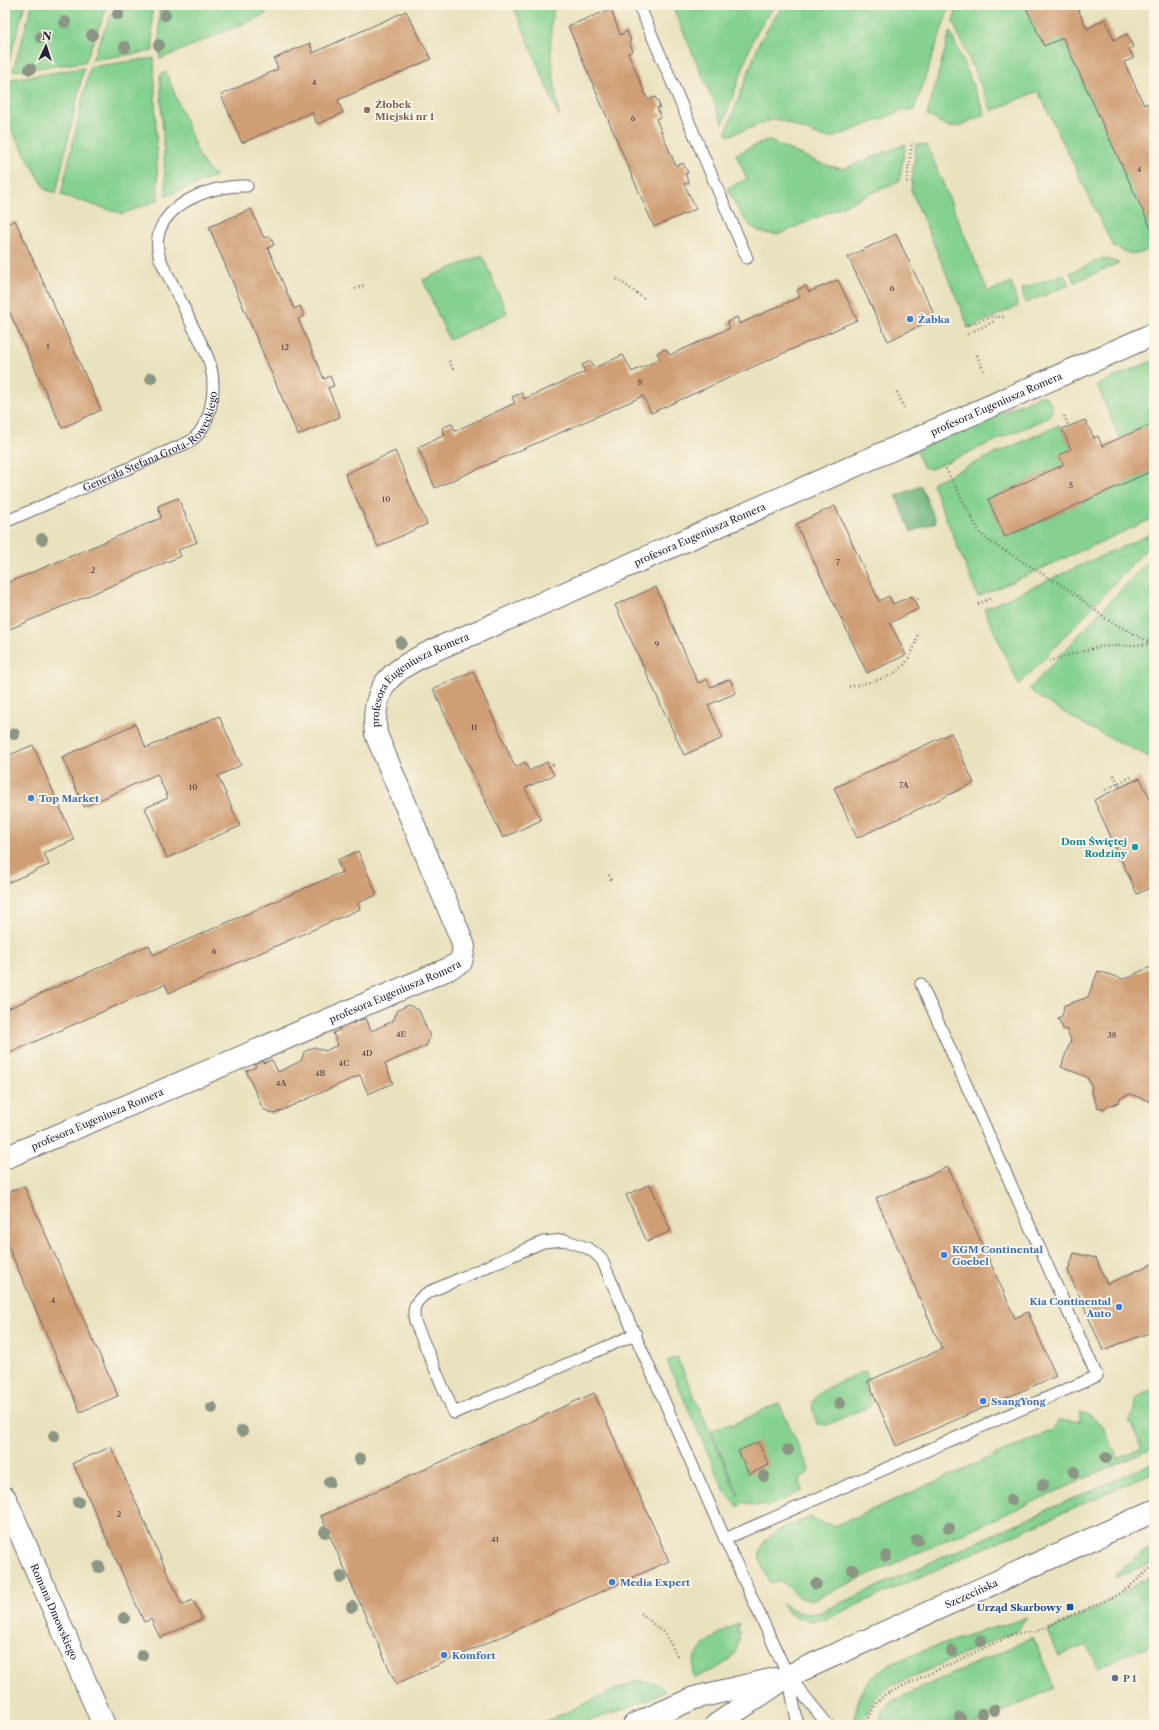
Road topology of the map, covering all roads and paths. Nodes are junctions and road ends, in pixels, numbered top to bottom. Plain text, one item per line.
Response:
1 (639, 5) edge
2 (912, 142) dead end
3 (906, 182) dead end
4 (247, 186) dead end
5 (747, 258) dead end
6 (616, 279) dead end
7 (364, 285) dead end
8 (355, 289) dead end
9 (646, 300) dead end
10 (1004, 317) dead end
11 (995, 321) dead end
12 (964, 326) dead end
13 (967, 334) dead end
14 (1154, 334) edge
15 (977, 355) dead end
16 (450, 361) dead end
17 (454, 371) dead end
18 (984, 372) dead end
19 (897, 392) dead end
20 (904, 408) dead end
21 (1064, 416) dead end
22 (1069, 426) dead end
23 (946, 469) dead end
24 (5, 522) edge
25 (919, 598) dead end
26 (991, 598) dead end
27 (914, 601) dead end
28 (978, 604) dead end
29 (918, 632) dead end
30 (1154, 645) edge
31 (1049, 661) dead end
32 (736, 682) dead end
33 (732, 684) dead end
34 (849, 687) dead end
35 (554, 764) dead end
36 (549, 767) dead end
37 (1114, 775) dead end
38 (1131, 777) dead end
39 (1118, 784) junction
40 (1120, 788) dead end
41 (1105, 790) dead end
42 (609, 875) dead end
43 (611, 880) dead end
44 (922, 984) dead end
45 (5, 1158) edge
46 (636, 1334) junction
47 (5, 1498) edge
48 (1154, 1511) edge
49 (725, 1539) junction
50 (1154, 1565) edge
51 (642, 1614) dead end
52 (677, 1656) dead end
53 (788, 1676) junction
54 (104, 1725) edge
55 (634, 1725) edge
56 (716, 1725) edge
57 (798, 1725) edge
58 (828, 1725) edge
59 (865, 1725) edge

1 - 5 lane
2 - 3 path
4 - 24 lane, Generała Stefana Grota-Roweckiego
6 - 9 path
7 - 8 path
10 - 12 path
11 - 13 path
14 - 45 street, profesora Eugeniusza Romera
15 - 18 path
16 - 17 path
19 - 20 path
21 - 22 path
23 - 30 path
25 - 27 path
26 - 28 path
29 - 34 path
30 - 31 path
32 - 33 path
35 - 36 path
37 - 39 path
38 - 39 path
39 - 40 path
39 - 41 path
42 - 43 path
44 - 49 lane
46 - 46 lane
46 - 49 lane
47 - 54 street, Romana Dmowskiego
48 - 53 street, Szczecińska
49 - 53 lane
50 - 59 path
51 - 52 path
53 - 55 street, Szczecińska
53 - 56 street, Szczecińska
53 - 57 lane
53 - 58 lane

